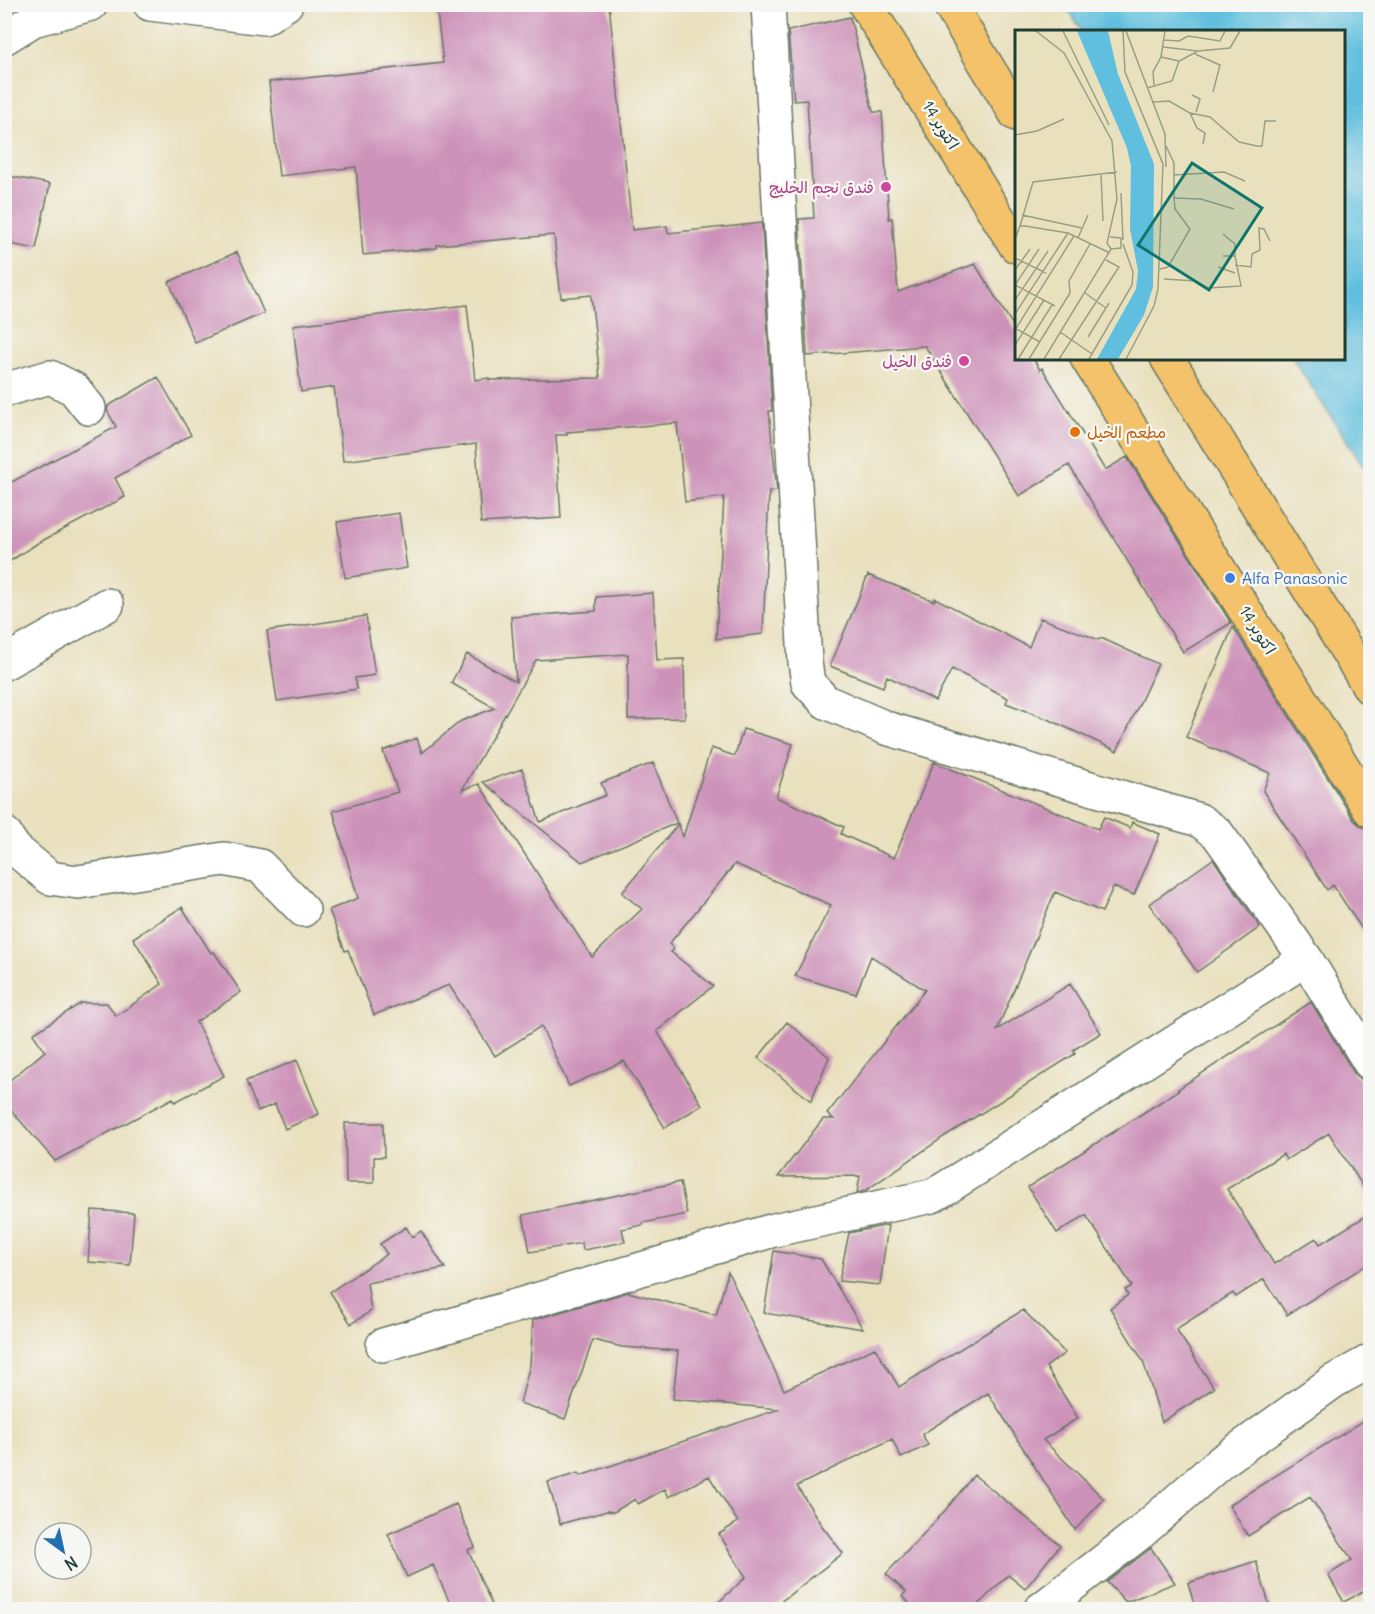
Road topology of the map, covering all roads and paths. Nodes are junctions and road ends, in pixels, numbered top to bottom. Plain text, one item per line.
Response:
1 (91, 4) edge
2 (150, 4) edge
3 (286, 4) edge
4 (768, 4) edge
5 (865, 4) edge
6 (949, 4) edge
7 (4, 38) edge
8 (1015, 111) edge
9 (1015, 243) edge
10 (1088, 360) edge
11 (1168, 360) edge
12 (4, 390) edge
13 (88, 408) dead end
14 (107, 605) dead end
15 (4, 663) edge
16 (1371, 688) edge
17 (1371, 810) edge
18 (4, 833) edge
19 (303, 910) dead end
20 (1306, 959) junction
21 (1371, 1063) edge
22 (383, 1345) dead end
23 (1371, 1361) edge
24 (1040, 1610) edge

1 - 7 street
2 - 3 street
4 - 20 street
5 - 9 highway, 14 اكتوبر
6 - 8 highway
10 - 17 highway, 14 اكتوبر
11 - 16 highway
12 - 13 street
14 - 15 street
18 - 19 street
20 - 21 street
20 - 22 street
23 - 24 street

